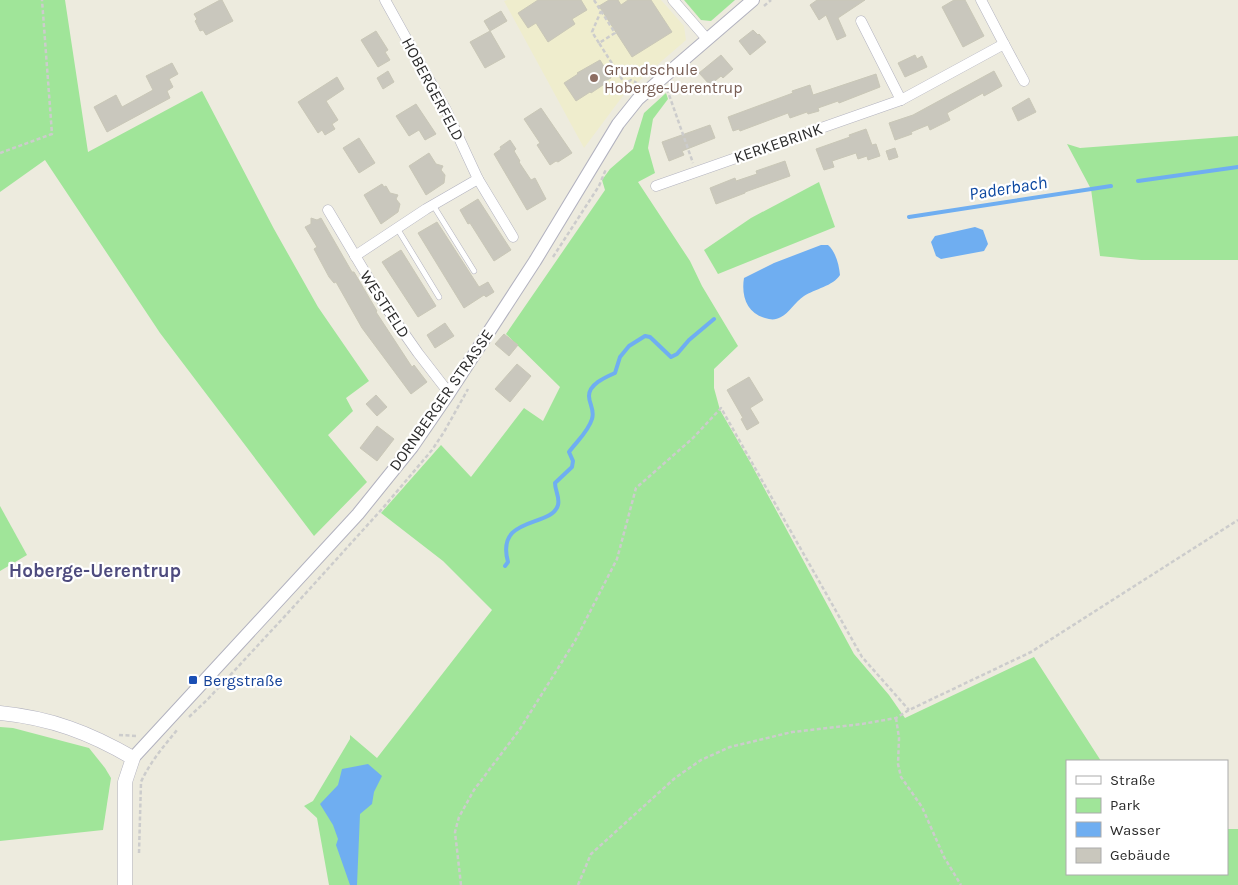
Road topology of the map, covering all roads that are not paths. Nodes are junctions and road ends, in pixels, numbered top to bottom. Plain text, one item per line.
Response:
1 (385, 0) edge
2 (673, 0) edge
3 (981, 0) edge
4 (758, 3) edge
5 (861, 20) dead end
6 (707, 39) junction
7 (1004, 44) junction
8 (1024, 81) dead end
9 (901, 100) junction
10 (478, 179) junction
11 (656, 186) dead end
12 (433, 205) junction
13 (328, 210) dead end
14 (397, 228) junction
15 (513, 237) dead end
16 (355, 256) junction
17 (474, 271) dead end
18 (439, 297) dead end
19 (449, 393) junction
20 (0, 713) edge
21 (133, 758) junction
22 (125, 885) edge

1 - 10 street, HOBERGERFELD
2 - 6 street
3 - 7 street
4 - 6 street, DORNBERGER STRASSE
5 - 9 street
6 - 19 street, DORNBERGER STRASSE
7 - 8 street
7 - 9 street, KERKEBRINK
9 - 11 street, KERKEBRINK
10 - 12 street
10 - 15 street, HOBERGERFELD
12 - 14 street
12 - 17 lane
13 - 16 street, WESTFELD
14 - 16 street
14 - 18 lane
16 - 19 street, WESTFELD
19 - 21 street, DORNBERGER STRASSE
20 - 21 main road
21 - 22 main road, DORNBERGER STRASSE

